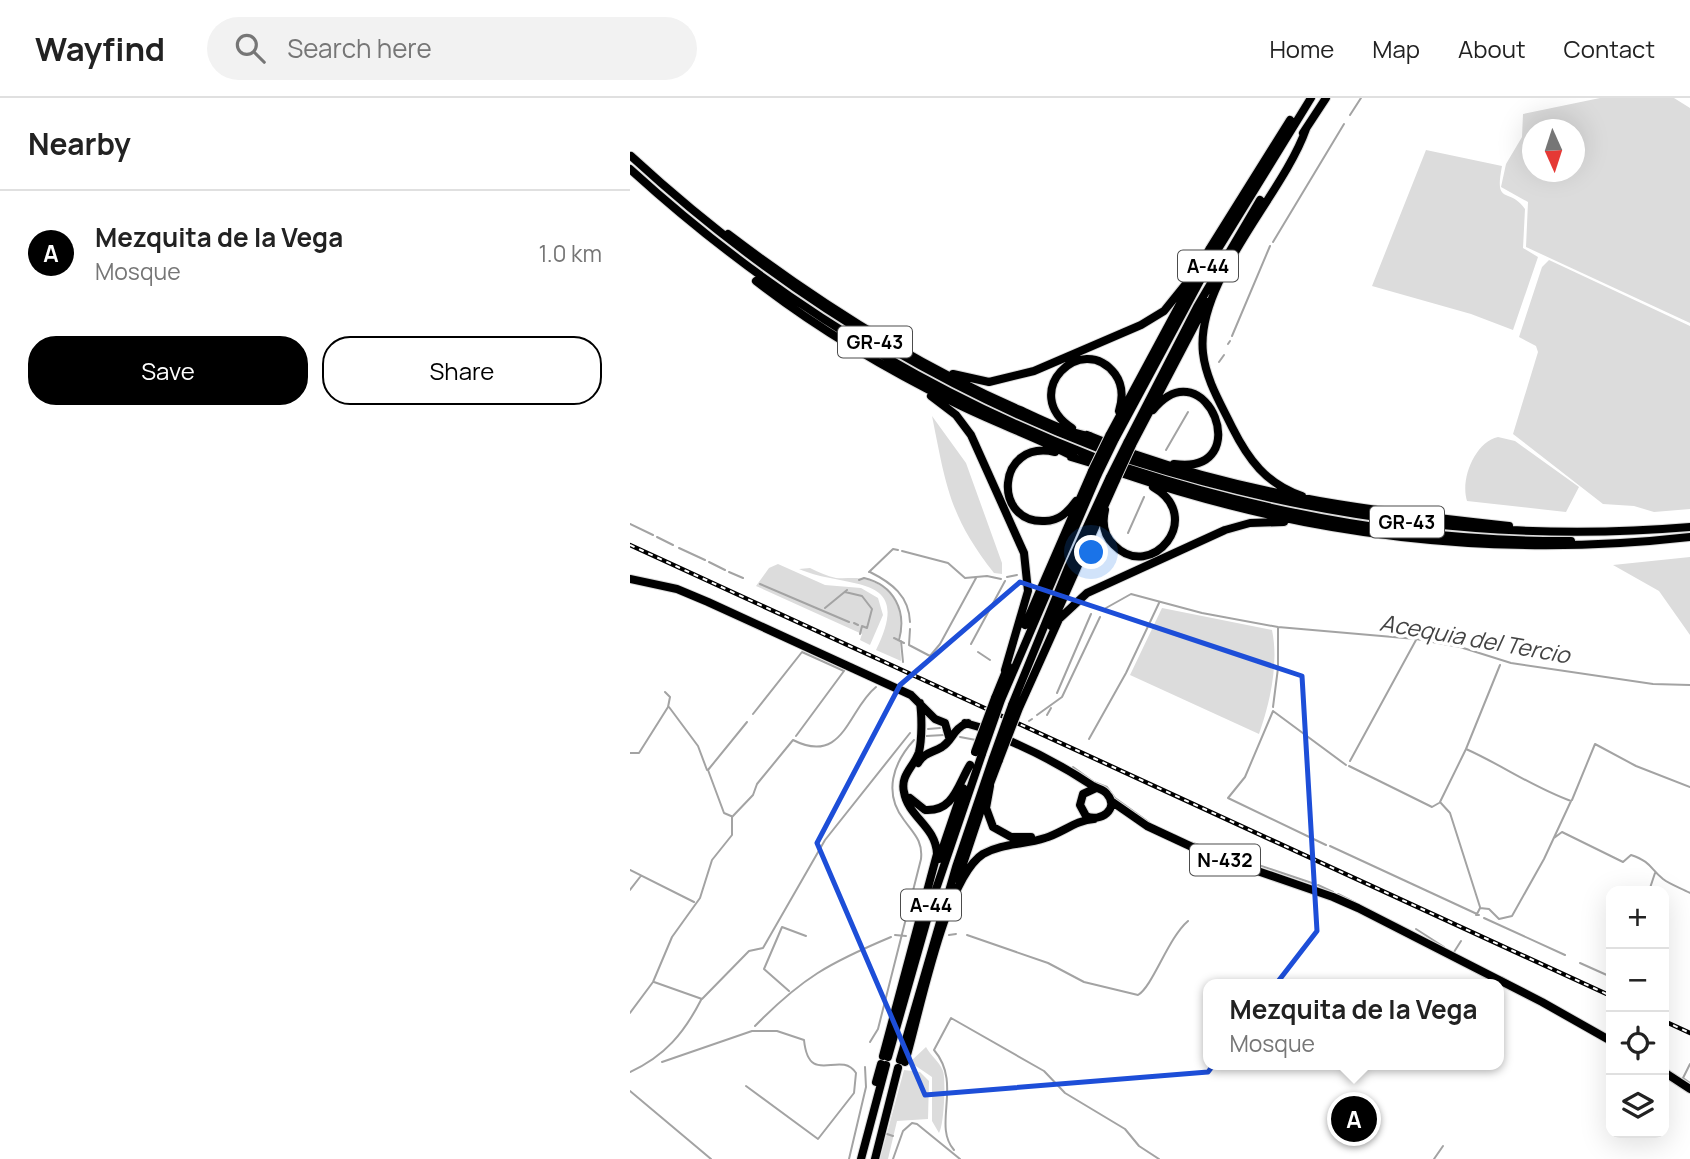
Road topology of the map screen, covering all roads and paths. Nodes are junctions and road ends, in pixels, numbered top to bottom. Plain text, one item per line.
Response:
1 (1308, 98) edge
2 (1326, 98) edge
3 (1306, 129) junction
4 (631, 156) edge
5 (630, 169) edge
6 (675, 196) junction
7 (701, 233) junction
8 (1210, 248) junction
9 (1225, 273) junction
10 (884, 338) junction
11 (894, 371) junction
12 (1115, 423) junction
13 (1141, 426) junction
14 (1090, 436) junction
15 (1074, 457) junction
16 (1113, 458) junction
17 (1157, 462) junction
18 (1138, 479) junction
19 (1083, 490) junction
20 (1110, 491) junction
21 (1340, 506) junction
22 (1690, 526) edge
23 (1332, 528) junction
24 (1690, 537) edge
25 (1603, 542) junction
26 (630, 576) edge
27 (646, 576) junction
28 (668, 587) junction
29 (708, 602) junction
30 (1006, 670) junction
31 (1028, 684) junction
32 (998, 699) junction
33 (920, 703) junction
34 (1016, 706) junction
35 (935, 719) junction
36 (944, 723) junction
37 (968, 723) junction
38 (921, 726) junction
39 (979, 727) dead end
40 (949, 737) junction
41 (920, 740) junction
42 (1010, 741) dead end
43 (933, 749) junction
44 (978, 753) junction
45 (996, 759) junction
46 (970, 765) junction
47 (1072, 772) junction
48 (990, 786) junction
49 (1096, 788) junction
50 (1083, 794) junction
51 (1111, 801) junction
52 (1080, 805) junction
53 (1108, 813) junction
54 (1130, 815) junction
55 (1094, 819) junction
56 (932, 878) junction
57 (953, 898) junction
58 (1496, 979) edge
59 (1504, 983) edge
60 (1606, 1038) edge
61 (885, 1061) junction
62 (902, 1065) junction
63 (1669, 1075) edge
64 (1690, 1089) edge
65 (862, 1154) edge
66 (875, 1159) edge

1 - 8 highway
1 - 16 highway, A-44
2 - 3 highway, A-44
3 - 9 highway
3 - 16 highway, A-44
4 - 6 highway
5 - 7 highway
6 - 10 highway
6 - 16 highway, GR-43
7 - 11 highway
7 - 16 highway, GR-43
8 - 10 highway
8 - 12 highway
9 - 13 highway
9 - 21 highway
10 - 14 highway
11 - 15 highway
11 - 30 highway
12 - 14 highway
12 - 16 highway
13 - 16 highway
13 - 17 highway
14 - 16 highway
15 - 16 highway
15 - 19 highway
16 - 17 highway
16 - 18 highway
16 - 19 highway
16 - 20 highway
16 - 22 highway, GR-43
16 - 25 highway, GR-43
16 - 32 highway, A-44
16 - 34 highway, A-44
17 - 21 highway
18 - 20 highway
18 - 23 highway
19 - 30 highway
20 - 31 highway
21 - 22 highway
23 - 25 highway
23 - 31 highway
24 - 25 highway
26 - 27 highway
26 - 28 highway
27 - 28 highway
27 - 29 highway
28 - 29 highway
29 - 33 highway
30 - 32 highway
31 - 34 highway
32 - 44 highway, A-44, bridge
33 - 35 highway
33 - 38 highway
34 - 45 highway, A-44, bridge
35 - 36 highway
35 - 38 highway
36 - 37 highway
36 - 40 highway
37 - 39 highway
37 - 40 highway
38 - 41 highway
40 - 43 highway
41 - 43 highway
41 - 56 highway
42 - 47 highway, N-432
43 - 46 highway
44 - 46 highway
44 - 61 highway, A-44
45 - 48 highway
45 - 62 highway, A-44
46 - 56 highway
47 - 49 highway, N-432
47 - 50 highway
48 - 52 highway
48 - 57 highway
49 - 50 highway
49 - 51 highway, N-432
50 - 52 highway
51 - 53 highway
51 - 54 highway, N-432
52 - 55 highway
53 - 54 highway, N-432
53 - 55 highway, N-432
54 - 58 highway, N-432
55 - 57 highway
56 - 61 highway
57 - 62 highway
59 - 60 highway, N-432
61 - 65 highway
62 - 66 highway
63 - 64 highway

